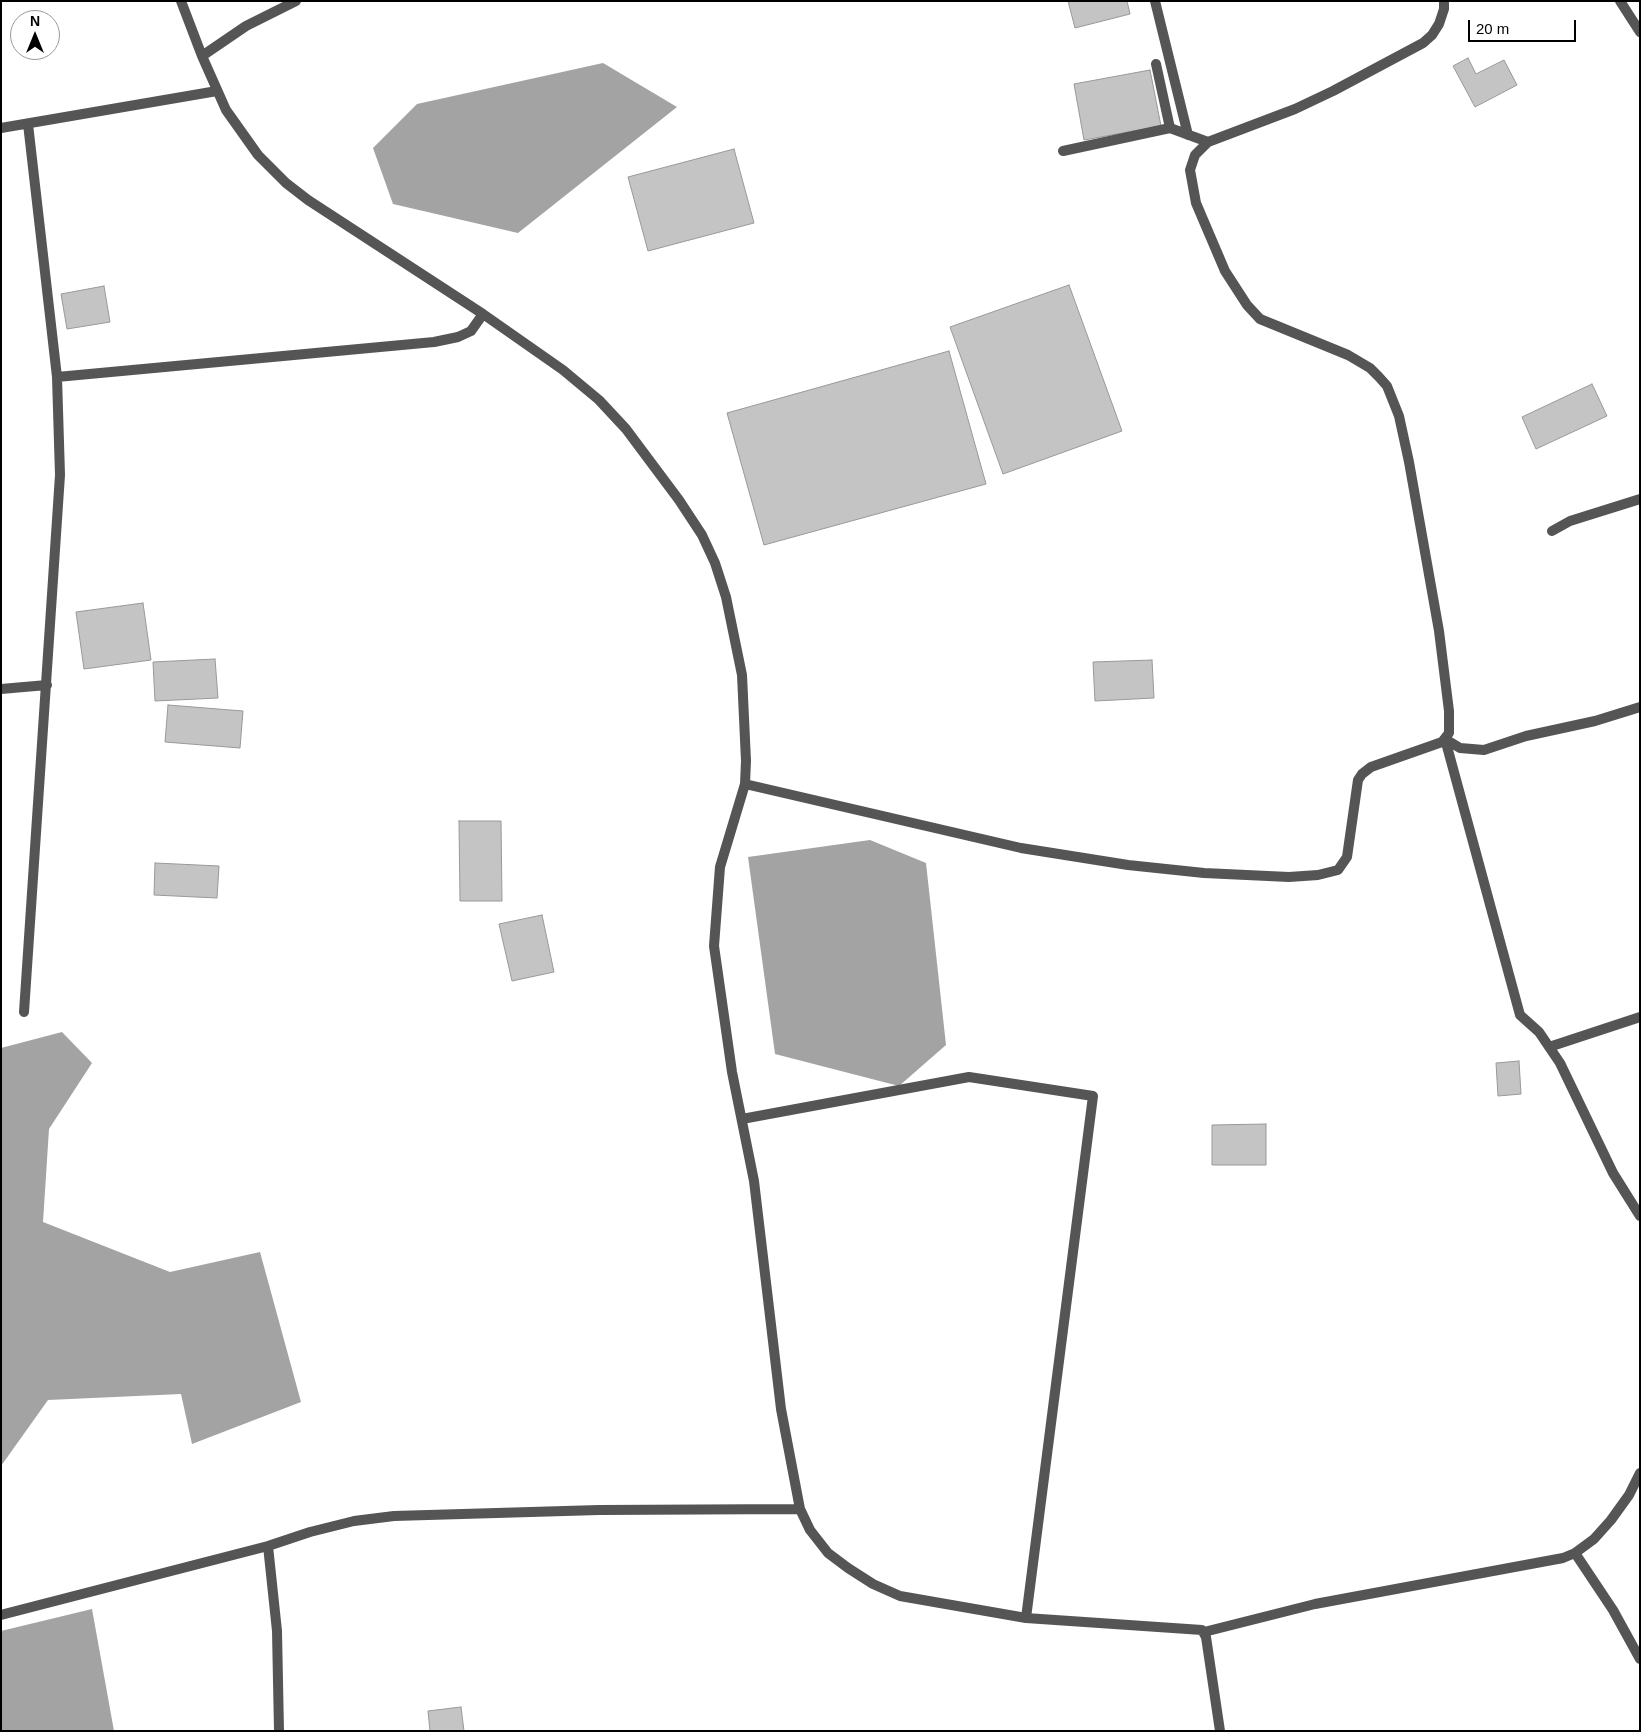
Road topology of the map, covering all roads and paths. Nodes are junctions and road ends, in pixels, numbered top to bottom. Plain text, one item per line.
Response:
1 (181, 1) edge
2 (296, 1) edge
3 (1155, 1) edge
4 (1444, 1) edge
5 (1620, 1) edge
6 (1640, 32) edge
7 (202, 56) junction
8 (1156, 64) dead end
9 (217, 91) junction
10 (28, 124) junction
11 (1, 128) edge
12 (1170, 128) junction
13 (1188, 135) junction
14 (1208, 142) junction
15 (1063, 151) dead end
16 (483, 314) junction
17 (57, 377) junction
18 (1640, 499) edge
19 (1552, 531) dead end
20 (46, 685) junction
21 (1, 689) edge
22 (1640, 707) edge
23 (1446, 739) junction
24 (745, 784) junction
25 (24, 1012) dead end
26 (1640, 1017) edge
27 (1549, 1047) junction
28 (742, 1119) junction
29 (1640, 1216) edge
30 (1640, 1473) edge
31 (800, 1509) junction
32 (268, 1546) junction
33 (1575, 1553) junction
34 (1, 1615) edge
35 (1026, 1618) junction
36 (1204, 1632) junction
37 (1640, 1659) edge
38 (279, 1731) edge
39 (1220, 1731) edge

1 - 7 street
2 - 7 street
3 - 13 street
4 - 14 street
5 - 6 street
7 - 9 street
8 - 12 street
9 - 10 street
9 - 16 street
10 - 11 street
10 - 17 street
12 - 13 street
12 - 15 street
13 - 14 street
14 - 23 street
16 - 17 street
16 - 24 street
17 - 20 street
18 - 19 street
20 - 21 street
20 - 25 street
22 - 23 street
23 - 24 street
23 - 27 street
24 - 28 street
26 - 27 street
27 - 29 street
28 - 31 street
28 - 35 street
30 - 33 street
31 - 32 street
31 - 35 street
32 - 34 street
32 - 38 street
33 - 36 street
33 - 37 street
35 - 36 street
36 - 39 street

